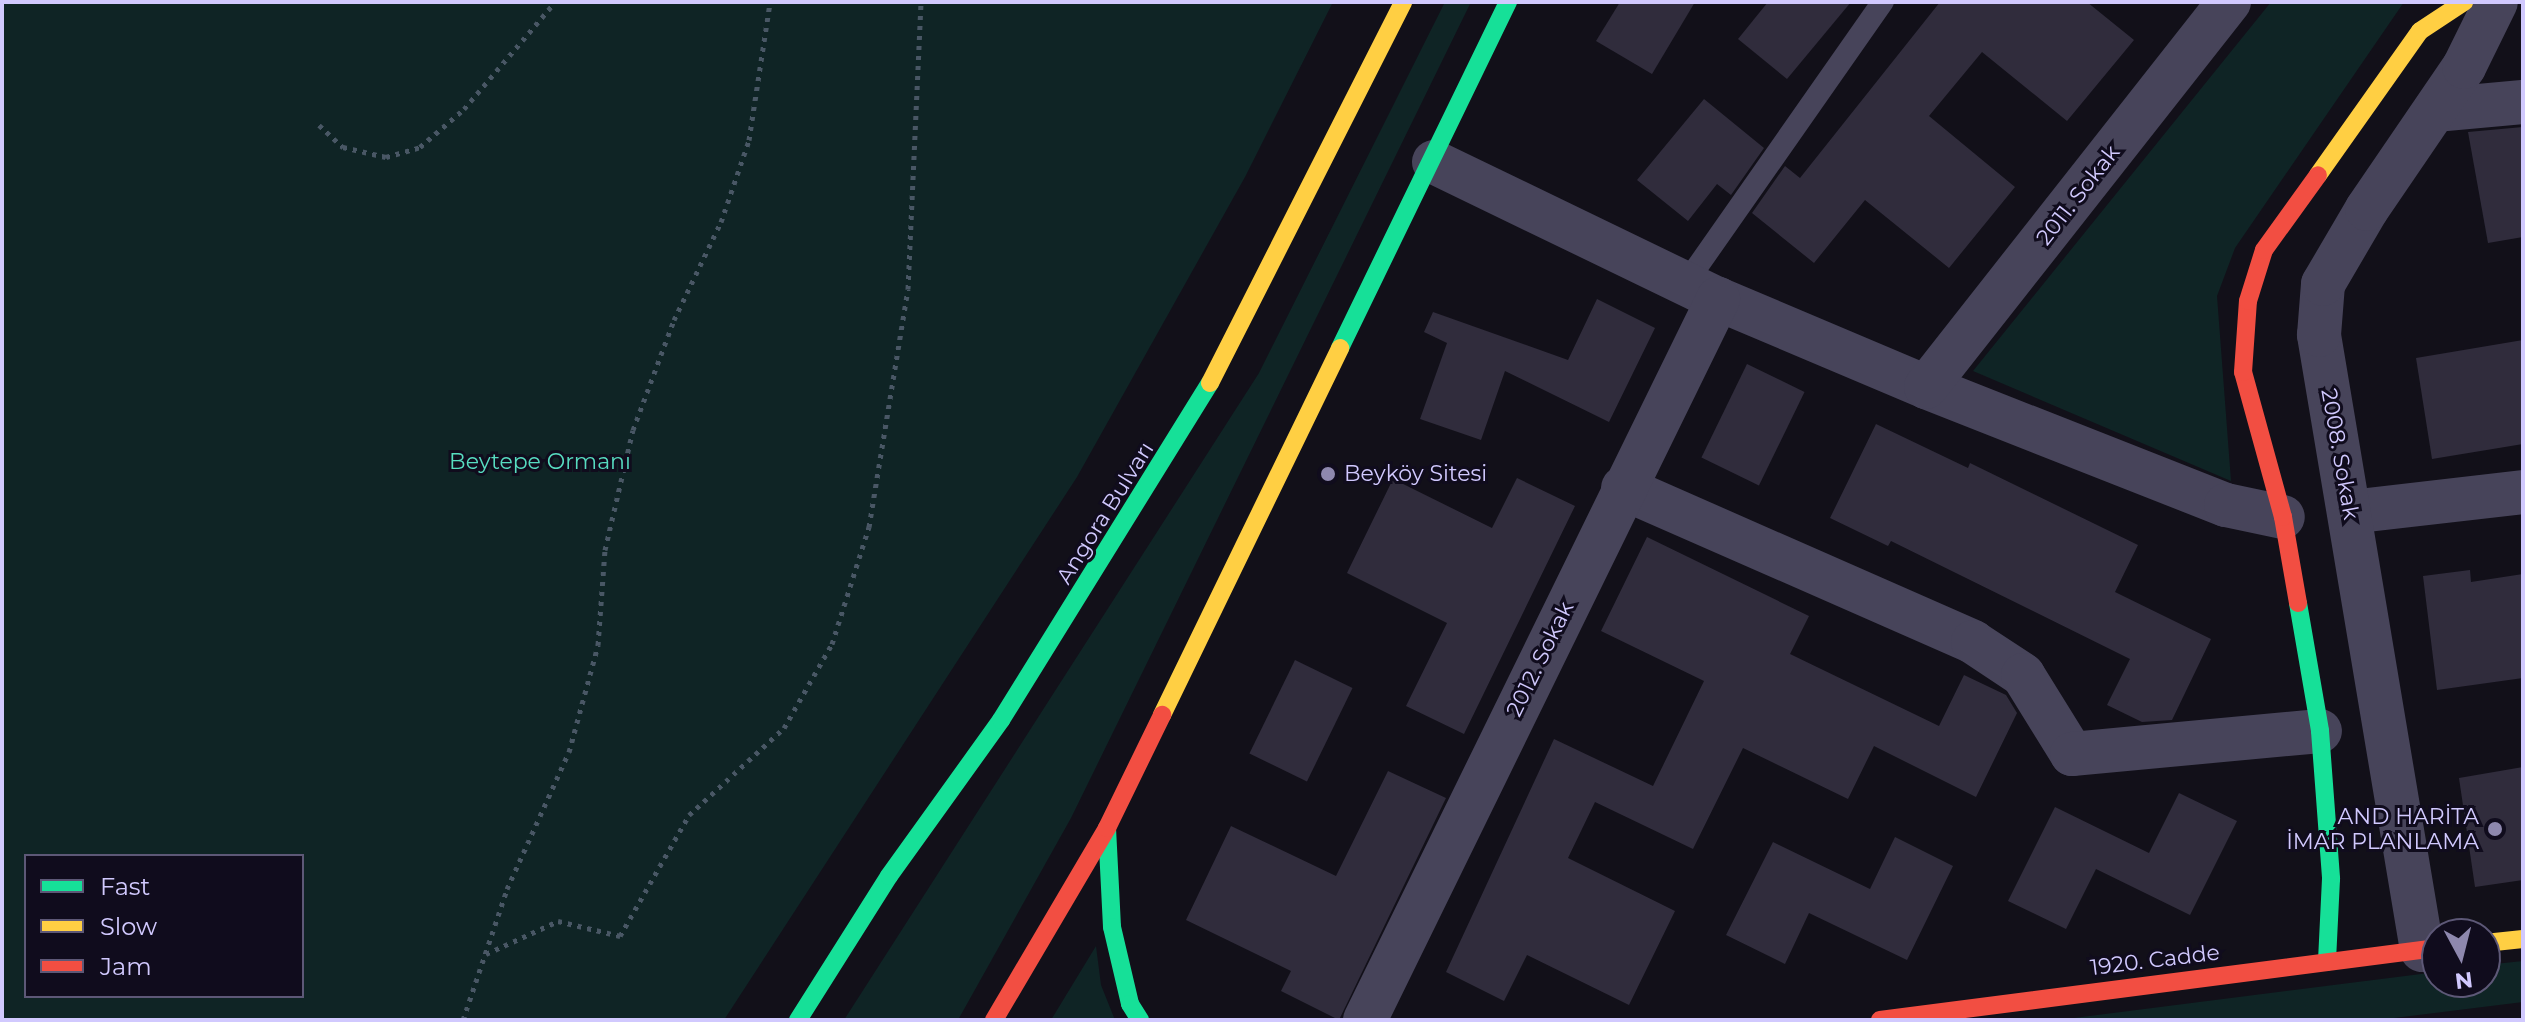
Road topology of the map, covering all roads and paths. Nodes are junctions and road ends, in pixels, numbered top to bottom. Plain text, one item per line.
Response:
1 (555, 2) edge
2 (770, 2) edge
3 (921, 2) edge
4 (1403, 2) edge
5 (1508, 2) edge
6 (1883, 2) edge
7 (2229, 2) edge
8 (2464, 2) edge
9 (2496, 2) edge
10 (2523, 102) edge
11 (2435, 110) junction
12 (319, 125) dead end
13 (1434, 162) junction
14 (1703, 290) junction
15 (1926, 387) junction
16 (1623, 488) junction
17 (2523, 492) edge
18 (2350, 512) junction
19 (2283, 517) junction
20 (2320, 731) junction
21 (1107, 828) junction
22 (2423, 918) edge
23 (2523, 939) edge
24 (2501, 941) edge
25 (2421, 950) edge
26 (486, 954) junction
27 (2327, 962) junction
28 (463, 1020) edge
29 (798, 1020) edge
30 (994, 1020) edge
31 (1140, 1020) edge
32 (1365, 1020) edge
33 (1880, 1020) edge

1 - 12 path
2 - 26 path
3 - 26 path
4 - 29 main road, Angora Bulvarı
5 - 13 main road
6 - 14 lane
7 - 15 street, 2011. Sokak
8 - 19 main road
9 - 11 street, 2008. Sokak
10 - 11 street
11 - 18 street, 2008. Sokak
13 - 14 street
13 - 21 main road
14 - 15 street
14 - 16 street, 2012. Sokak
15 - 19 street
16 - 20 street
16 - 32 street, 2012. Sokak
17 - 18 street
18 - 22 street, 2008. Sokak
19 - 20 main road
20 - 27 main road
21 - 30 main road
21 - 31 main road
23 - 24 main road
25 - 27 main road, 1920. Cadde
26 - 28 path
27 - 33 main road, 1920. Cadde

